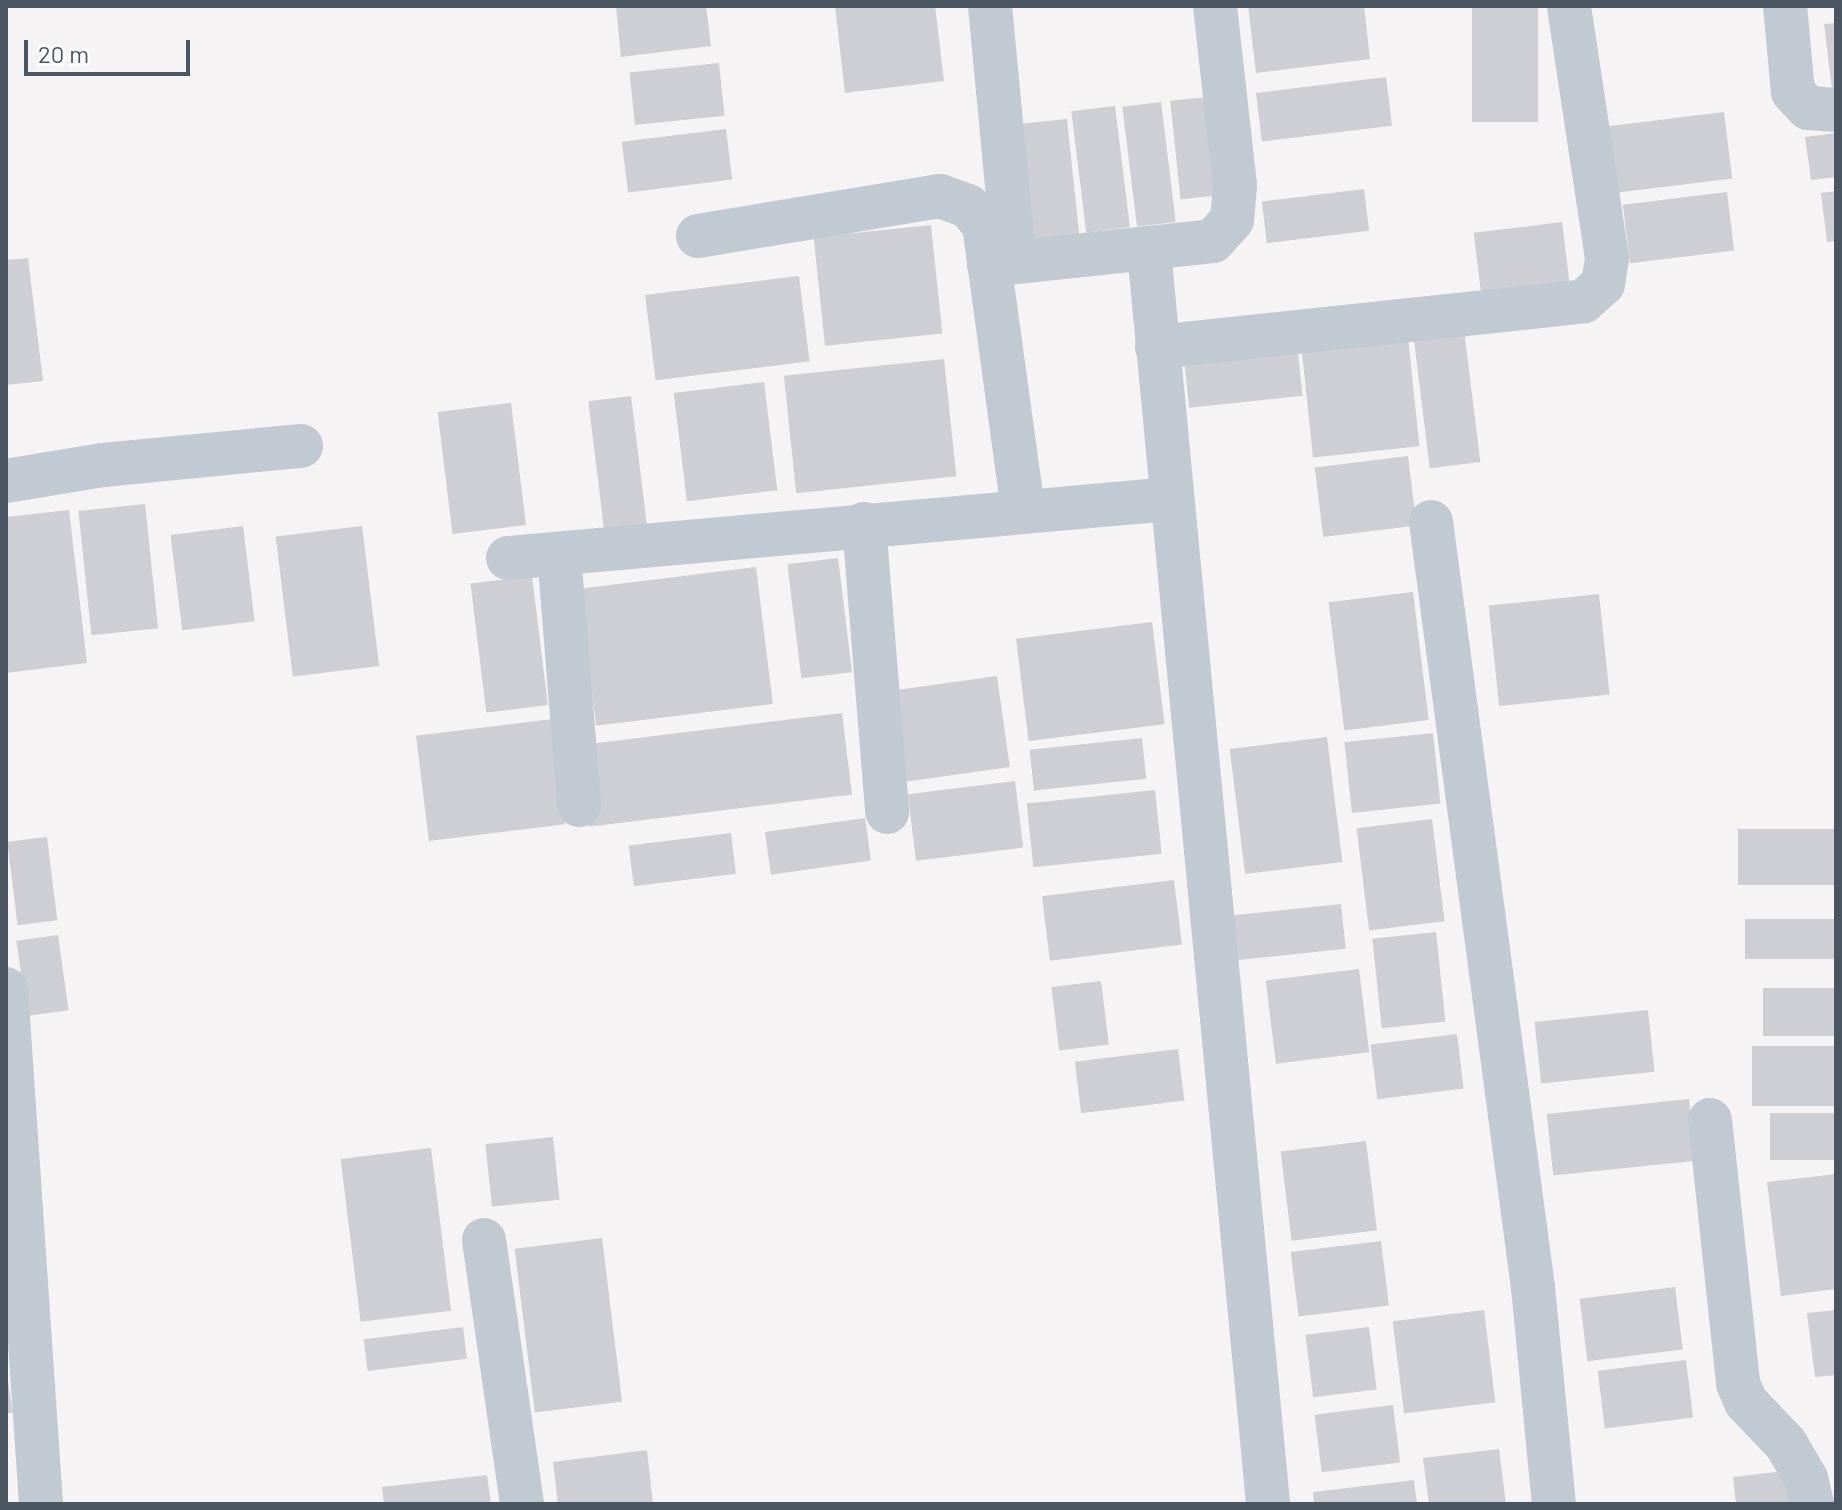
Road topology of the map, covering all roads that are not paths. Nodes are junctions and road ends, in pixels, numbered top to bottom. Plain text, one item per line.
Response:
1 (990, 6) edge
2 (1215, 6) edge
3 (1569, 6) edge
4 (1785, 6) edge
5 (1836, 110) edge
6 (698, 236) dead end
7 (1149, 251) junction
8 (1002, 263) junction
9 (1157, 347) junction
10 (301, 446) dead end
11 (6, 481) edge
12 (1171, 499) junction
13 (1023, 510) junction
14 (1431, 522) dead end
15 (864, 524) junction
16 (559, 554) junction
17 (508, 558) dead end
18 (579, 805) dead end
19 (887, 812) dead end
20 (6, 989) edge
21 (1710, 1120) dead end
22 (484, 1240) dead end
23 (41, 1504) edge
24 (522, 1504) edge
25 (1268, 1504) edge
26 (1554, 1504) edge
27 (1812, 1504) edge

1 - 8 street
2 - 7 street
3 - 9 street
4 - 5 street
6 - 8 street
7 - 8 street
7 - 9 street
8 - 13 street
9 - 12 street
10 - 11 street
12 - 13 street
12 - 25 street
13 - 15 street
14 - 26 street
15 - 16 street
15 - 19 street
16 - 17 street
16 - 18 street
20 - 23 street
21 - 27 street
22 - 24 street

